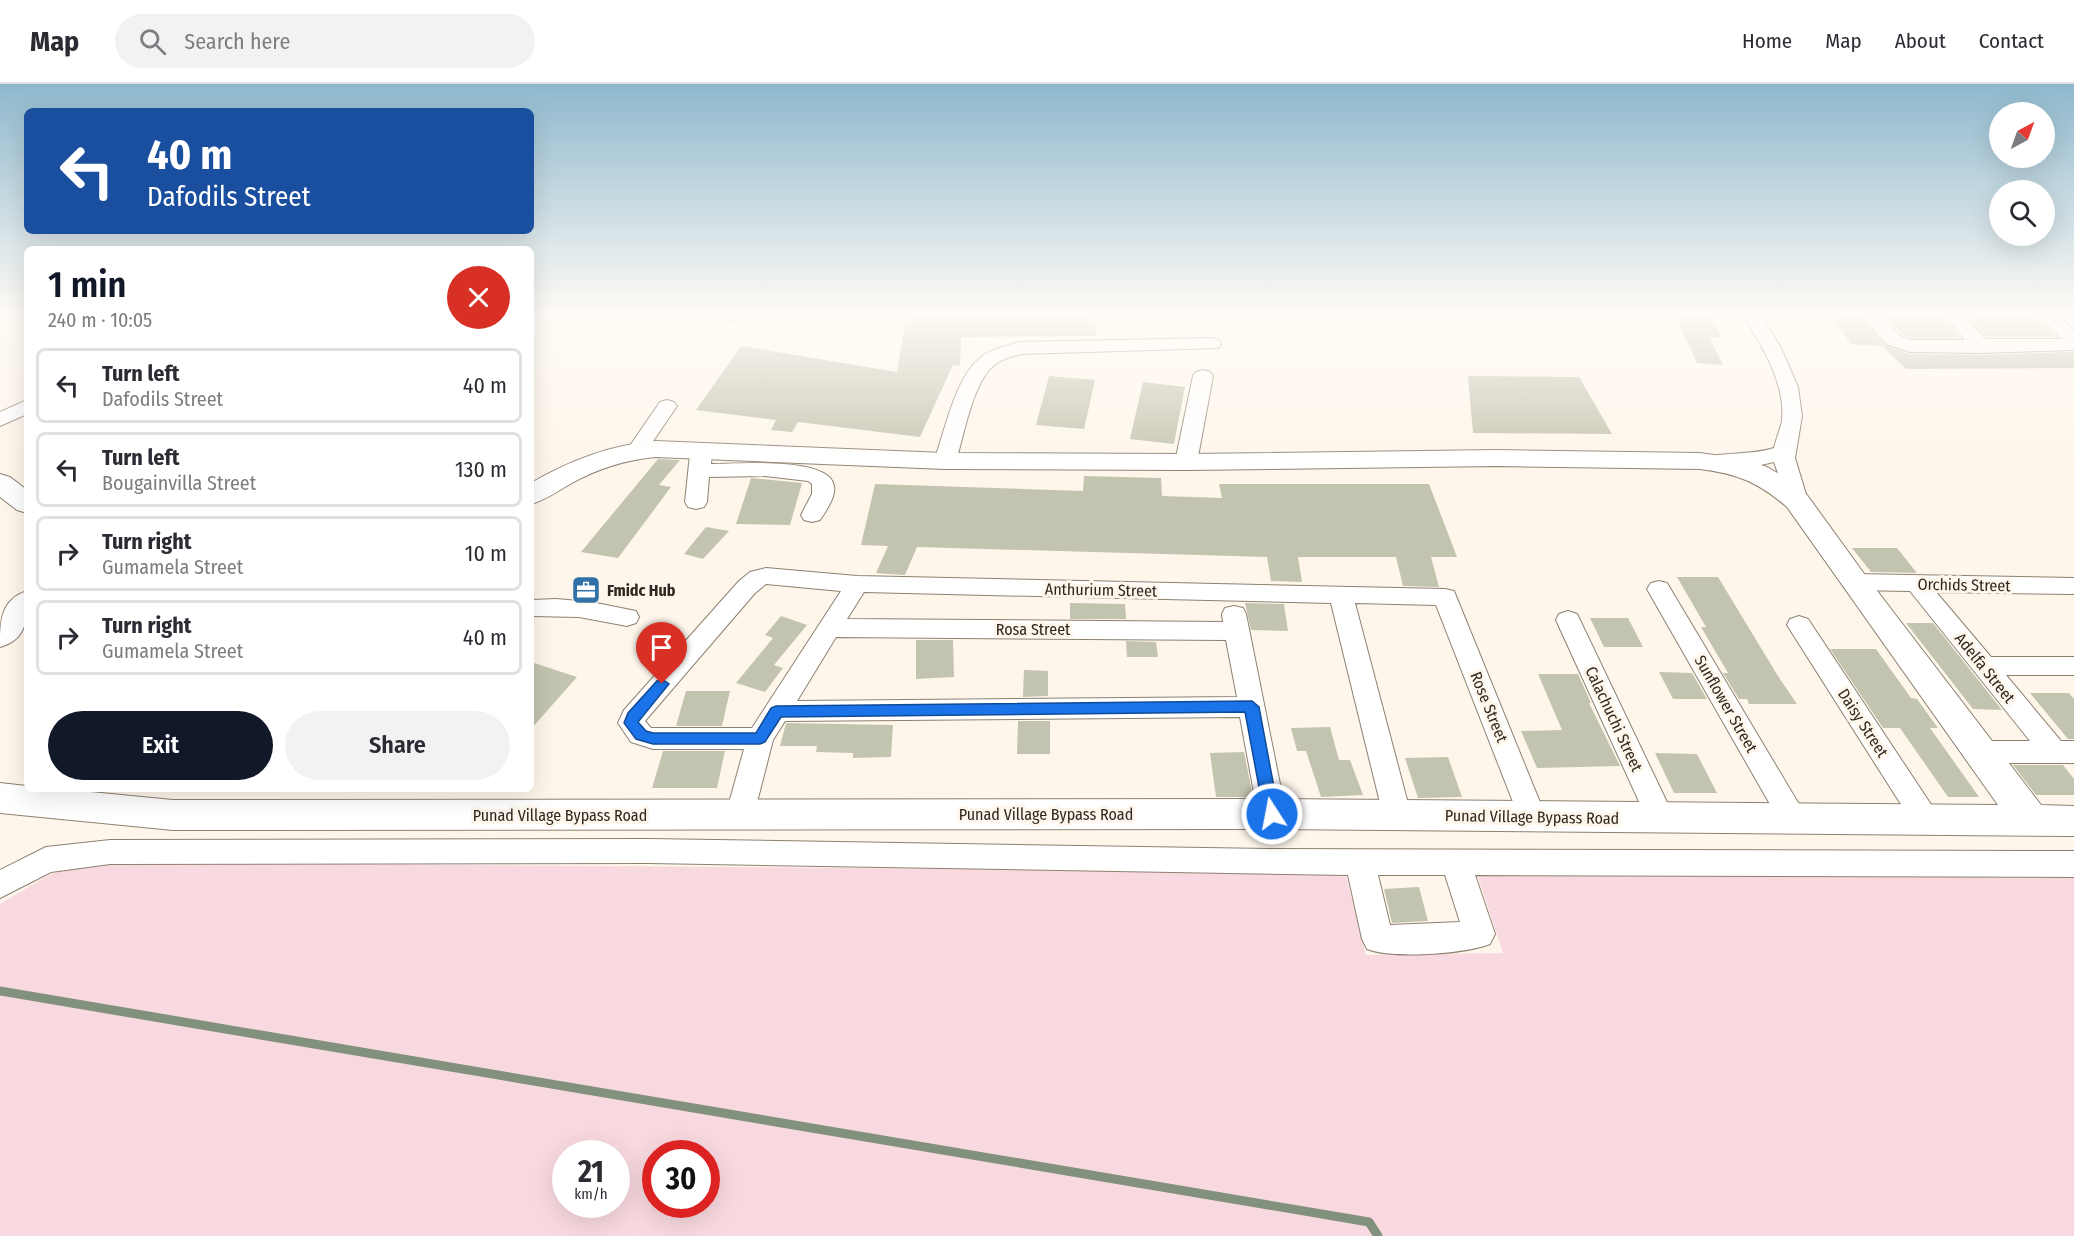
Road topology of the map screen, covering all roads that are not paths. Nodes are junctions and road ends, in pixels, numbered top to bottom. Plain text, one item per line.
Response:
1 (983, 365) edge
2 (1778, 365) edge
3 (1203, 376) dead end
4 (667, 406) dead end
5 (24, 408) edge
6 (0, 420) edge
7 (638, 450) junction
8 (1784, 452) junction
9 (700, 461) junction
10 (945, 461) junction
11 (1186, 462) junction
12 (1714, 462) junction
13 (0, 483) edge
14 (534, 493) edge
15 (1797, 501) junction
16 (24, 502) edge
17 (696, 502) dead end
18 (812, 515) dead end
19 (1854, 582) junction
20 (857, 584) junction
21 (1917, 584) junction
22 (2074, 586) edge
23 (1659, 589) dead end
24 (1230, 593) junction
25 (1341, 595) junction
26 (1445, 597) joint
27 (24, 606) edge
28 (534, 608) edge
29 (627, 617) dead end
30 (1568, 620) dead end
31 (1799, 625) dead end
32 (829, 628) junction
33 (1238, 630) junction
34 (0, 636) edge
35 (1984, 666) junction
36 (2074, 666) edge
37 (1252, 707) junction
38 (776, 711) junction
39 (760, 738) junction
40 (1979, 752) junction
41 (2064, 752) edge
42 (71, 796) edge
43 (0, 798) edge
44 (740, 814) junction
45 (1272, 814) junction
46 (1397, 815) junction
47 (1532, 817) junction
48 (1661, 819) junction
49 (1793, 819) junction
50 (1926, 820) junction
51 (2031, 821) junction
52 (2074, 821) edge
53 (1360, 863) junction
54 (1456, 863) junction
55 (2074, 864) edge
56 (0, 885) edge

1 - 10 street
2 - 8 street
3 - 11 street
4 - 7 street
5 - 6 street
7 - 9 main road
7 - 14 main road
8 - 12 street
8 - 15 street
9 - 10 main road
9 - 17 street
9 - 18 street
10 - 11 main road
11 - 12 main road
12 - 15 main road
13 - 16 main road
15 - 19 main road
19 - 21 street, Orchids Street
19 - 40 main road
20 - 24 street, Anthurium Street
20 - 32 street
20 - 39 street, Anthurium Street
21 - 22 street, Orchids Street
21 - 35 street, Adelfa Street
23 - 49 street, Sunflower Street
24 - 25 street, Anthurium Street
24 - 33 street
25 - 26 street, Anthurium Street
25 - 46 street
26 - 47 street, Rose Street
27 - 34 main road
28 - 29 street
30 - 48 street, Calachuchi Street
31 - 50 street, Daisy Street
32 - 33 street, Rosa Street
32 - 38 street
33 - 37 street
35 - 36 street
35 - 41 street, Adelfa Street
37 - 38 street
37 - 45 street
38 - 39 street
39 - 44 street
40 - 41 street
40 - 51 main road
42 - 43 main road, Punad Village Bypass Road
42 - 44 main road, Punad Village Bypass Road
44 - 45 main road, Punad Village Bypass Road
45 - 46 main road, Punad Village Bypass Road
46 - 47 main road, Punad Village Bypass Road
47 - 48 main road, Punad Village Bypass Road
48 - 49 main road, Punad Village Bypass Road
49 - 50 main road, Punad Village Bypass Road
50 - 51 main road, Punad Village Bypass Road
51 - 52 main road, Punad Village Bypass Road
53 - 54 street
53 - 54 street
53 - 56 street
54 - 55 street

